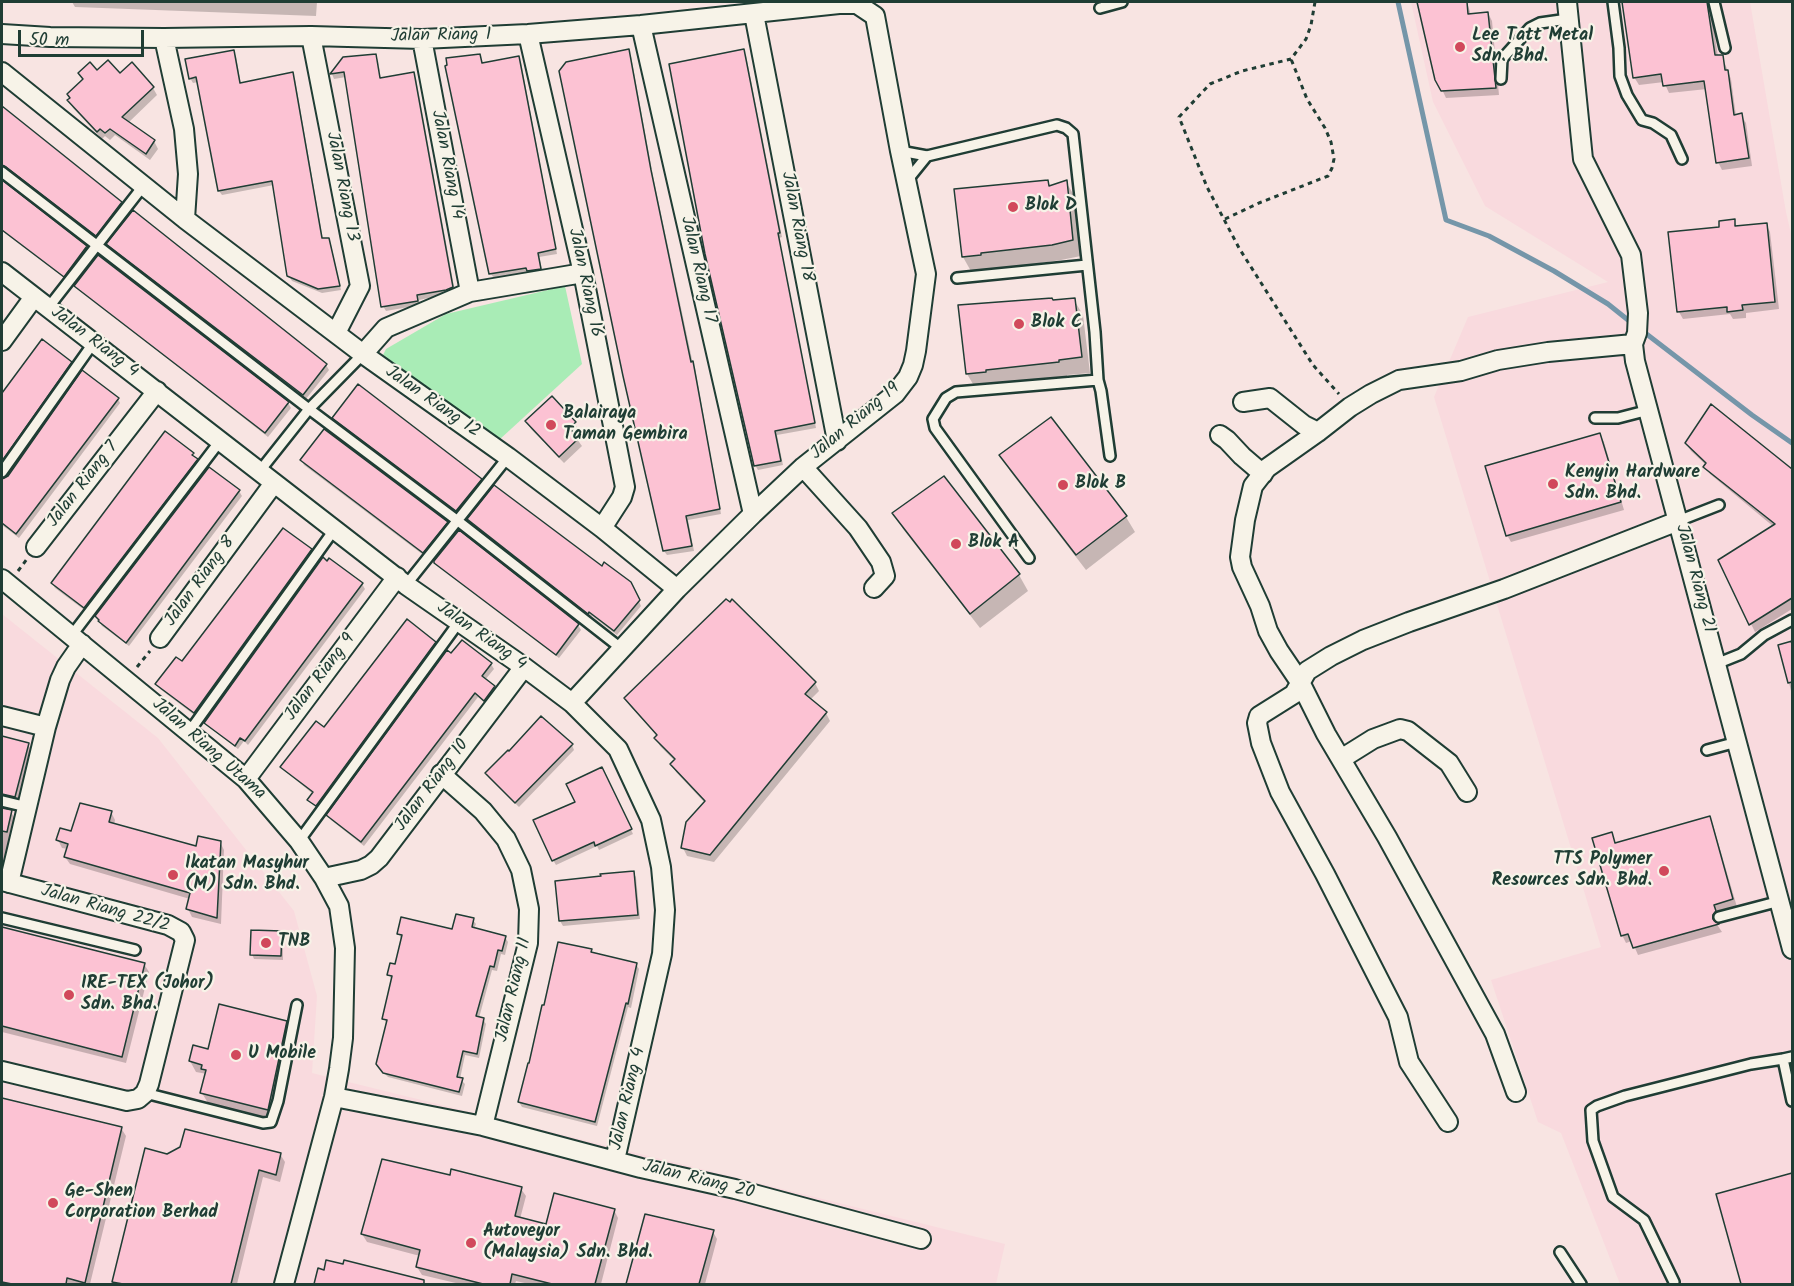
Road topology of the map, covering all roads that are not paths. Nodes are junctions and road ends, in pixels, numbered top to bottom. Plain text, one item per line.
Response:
1 (1122, 2) edge
2 (1613, 2) edge
3 (1714, 2) edge
4 (1100, 8) dead end
5 (1568, 10) edge
6 (754, 14) junction
7 (875, 16) joint
8 (641, 25) junction
9 (2, 34) edge
10 (528, 34) junction
11 (311, 36) junction
12 (164, 38) junction
13 (422, 39) junction
14 (1725, 48) dead end
15 (2, 72) edge
16 (1501, 79) dead end
17 (900, 151) junction
18 (927, 156) junction
19 (1682, 159) dead end
20 (2, 172) edge
21 (144, 185) junction
22 (911, 199) junction
23 (185, 219) junction
24 (96, 245) junction
25 (1087, 265) junction
26 (2, 272) edge
27 (583, 273) junction
28 (957, 278) dead end
29 (470, 292) junction
30 (41, 302) junction
31 (336, 333) junction
32 (1635, 339) junction
33 (2, 341) edge
34 (94, 342) junction
35 (363, 354) junction
36 (1098, 380) junction
37 (157, 391) junction
38 (1243, 402) dead end
39 (309, 409) junction
40 (1649, 410) junction
41 (1595, 418) dead end
42 (1318, 432) junction
43 (1220, 435) dead end
44 (220, 441) junction
45 (837, 441) junction
46 (1110, 456) dead end
47 (508, 457) junction
48 (803, 467) junction
49 (2, 472) edge
50 (1263, 474) junction
51 (266, 477) junction
52 (1719, 505) dead end
53 (753, 514) junction
54 (458, 521) junction
55 (1678, 521) junction
56 (602, 528) junction
57 (334, 530) junction
58 (36, 547) road end
59 (1029, 558) dead end
60 (10, 575) edge
61 (401, 581) junction
62 (874, 588) dead end
63 (677, 589) junction
64 (1792, 620) edge
65 (459, 622) junction
66 (160, 638) road end
67 (77, 640) junction
68 (622, 649) junction
69 (1716, 664) junction
70 (524, 667) junction
71 (1300, 682) junction
72 (572, 703) junction
73 (2, 716) edge
74 (46, 727) junction
75 (189, 732) junction
76 (1737, 742) junction
77 (1707, 750) dead end
78 (1341, 759) junction
79 (441, 774) junction
80 (246, 779) junction
81 (1467, 792) dead end
82 (2, 801) edge
83 (27, 807) junction
84 (299, 841) junction
85 (324, 878) junction
86 (5, 882) edge
87 (1780, 901) junction
88 (1719, 917) dead end
89 (2, 918) edge
90 (1792, 949) edge
91 (135, 950) dead end
92 (297, 1005) dead end
93 (1788, 1058) edge
94 (2, 1071) edge
95 (1516, 1092) dead end
96 (145, 1093) junction
97 (334, 1097) junction
98 (1792, 1101) edge
99 (1448, 1122) dead end
100 (483, 1126) junction
101 (615, 1160) junction
102 (921, 1239) dead end
103 (1560, 1252) dead end
104 (1674, 1282) dead end
105 (284, 1284) edge
106 (1581, 1284) edge

1 - 4 lane
2 - 19 lane
3 - 14 lane
5 - 16 lane
5 - 32 street, Jalan Riang 21
6 - 7 street, Jalan Riang 1
6 - 8 street, Jalan Riang 1
6 - 45 street, Jalan Riang 18
7 - 17 street, Jalan Riang 19
8 - 10 street, Jalan Riang 1
8 - 53 street, Jalan Riang 17
9 - 12 street, Jalan Riang 1
10 - 13 street, Jalan Riang 1
10 - 27 street, Jalan Riang 16
11 - 12 street, Jalan Riang 1
11 - 13 street, Jalan Riang 1
11 - 31 street, Jalan Riang 13
12 - 23 street
13 - 29 street, Jalan Riang 14
15 - 21 street, Jalan Riang 12
17 - 18 lane
17 - 22 street, Jalan Riang 19
18 - 22 lane
18 - 25 lane
20 - 24 lane
21 - 23 street, Jalan Riang 12
21 - 24 lane
22 - 45 street, Jalan Riang 19
23 - 31 street, Jalan Riang 12
24 - 30 lane
24 - 39 lane
25 - 28 lane
25 - 36 lane
26 - 30 street, Jalan Riang 4
27 - 29 street
27 - 56 street, Jalan Riang 16
29 - 35 street
30 - 33 street
30 - 34 street, Jalan Riang 4
31 - 35 street, Jalan Riang 12
32 - 40 street, Jalan Riang 21
32 - 42 street
34 - 37 street, Jalan Riang 4
34 - 49 lane
35 - 39 lane
35 - 47 street, Jalan Riang 12
36 - 46 lane
36 - 59 lane
37 - 44 street, Jalan Riang 4
37 - 58 street, Jalan Riang 7
38 - 42 street
39 - 51 lane
39 - 54 lane
40 - 41 lane
40 - 55 street, Jalan Riang 21
42 - 50 street
43 - 50 street
44 - 51 street, Jalan Riang 4
44 - 67 lane
45 - 48 street, Jalan Riang 19
47 - 54 lane
47 - 56 street, Jalan Riang 12
48 - 53 street, Jalan Riang 19
48 - 62 street
50 - 71 street
51 - 57 street, Jalan Riang 4
51 - 66 street, Jalan Riang 8
52 - 55 lane
53 - 63 street, Jalan Riang 19
54 - 61 lane
54 - 68 lane
55 - 69 street, Jalan Riang 21
55 - 71 street
56 - 63 street, Jalan Riang 12
57 - 61 street, Jalan Riang 4
57 - 75 lane
60 - 67 street, Jalan Riang Utama
61 - 65 street, Jalan Riang 4
61 - 80 street, Jalan Riang 9
63 - 68 street, Jalan Riang 19
64 - 69 lane
65 - 70 street, Jalan Riang 4
65 - 84 lane
67 - 74 street
67 - 75 street, Jalan Riang Utama
68 - 72 street, Jalan Riang 19
69 - 76 street, Jalan Riang 21
70 - 72 street, Jalan Riang 4
70 - 79 street, Jalan Riang 10
71 - 78 street
71 - 99 street
72 - 101 street, Jalan Riang 4
73 - 74 street
74 - 83 street
75 - 80 street, Jalan Riang Utama
76 - 77 lane
76 - 87 street, Jalan Riang 21
78 - 81 street
78 - 95 street
79 - 85 street, Jalan Riang 10
79 - 100 street, Jalan Riang 11
80 - 84 street, Jalan Riang Utama
82 - 83 lane
83 - 86 street
84 - 85 street, Jalan Riang Utama
85 - 97 street, Jalan Riang Utama
86 - 96 street, Jalan Riang 22/2
87 - 88 lane
87 - 90 street, Jalan Riang 21
89 - 91 lane
92 - 96 lane
93 - 98 lane
93 - 104 lane
94 - 96 street
97 - 100 street, Jalan Riang 20
97 - 105 street, Jalan Riang Utama
100 - 101 street, Jalan Riang 20
101 - 102 street, Jalan Riang 20
103 - 106 lane

